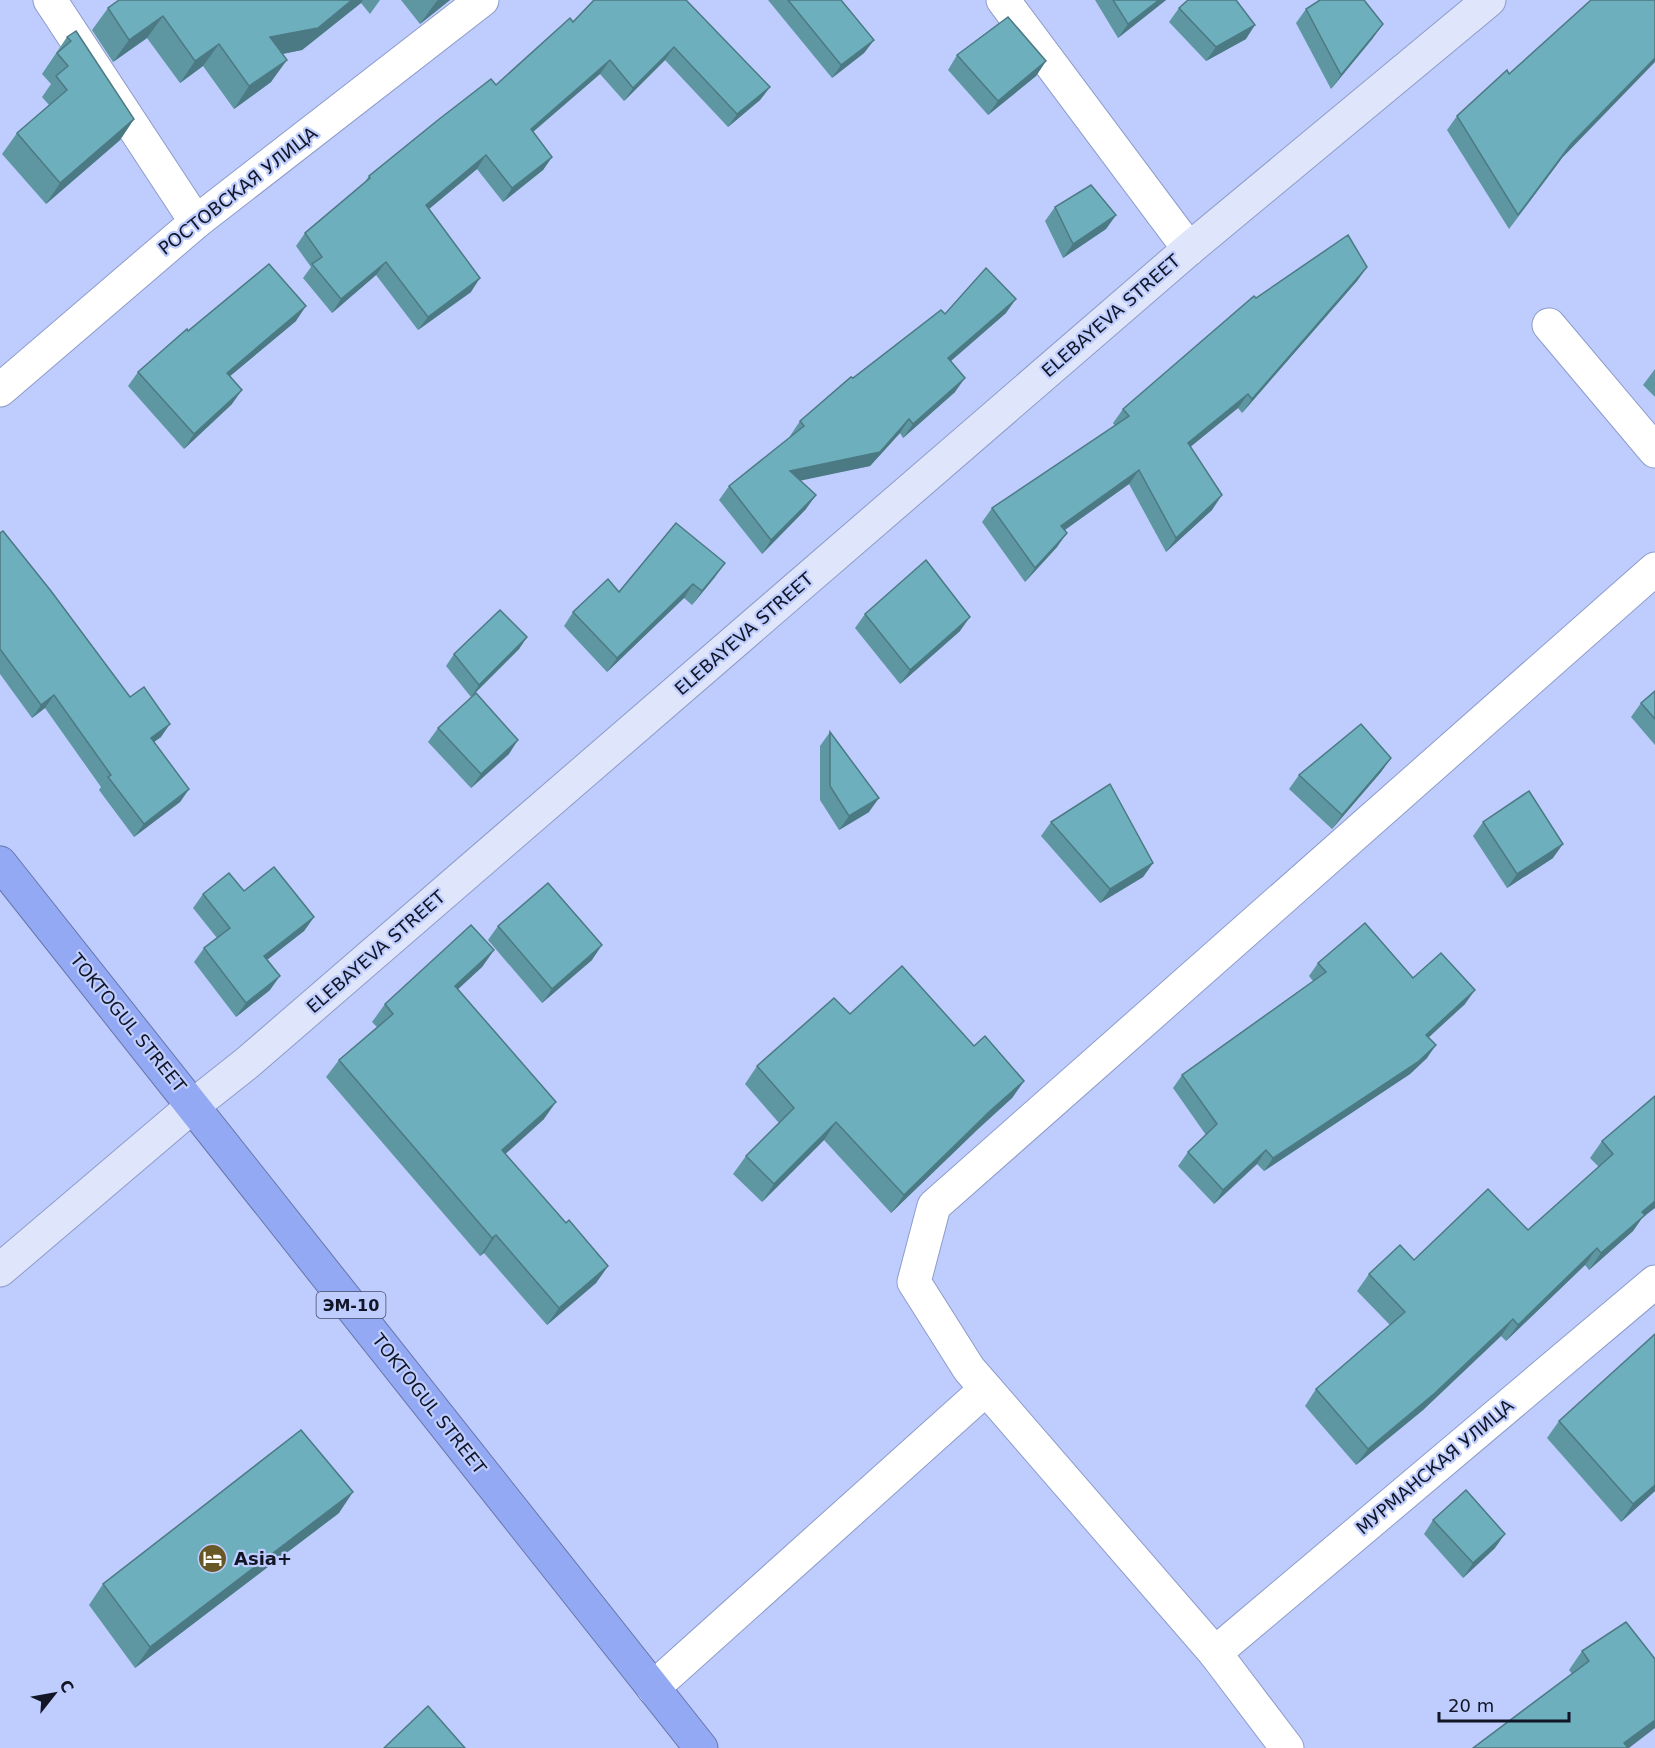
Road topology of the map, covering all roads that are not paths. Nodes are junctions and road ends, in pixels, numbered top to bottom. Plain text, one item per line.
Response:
1 (50, 0) edge
2 (482, 0) edge
3 (1003, 0) edge
4 (1489, 0) edge
5 (196, 222) junction
6 (1189, 249) junction
7 (1549, 326) dead end
8 (0, 390) edge
9 (1655, 451) edge
10 (1655, 569) edge
11 (0, 863) edge
12 (194, 1105) junction
13 (0, 1270) edge
14 (1655, 1282) edge
15 (986, 1389) junction
16 (1215, 1653) junction
17 (653, 1688) junction
18 (701, 1748) edge
19 (1287, 1748) edge

1 - 5 street
2 - 5 street, РОСТОВСКАЯ УЛИЦА
3 - 6 street
4 - 6 main road, ELEBAYEVA STREET
5 - 8 street, РОСТОВСКАЯ УЛИЦА
6 - 12 main road, ELEBAYEVA STREET
7 - 9 street
10 - 15 street
11 - 12 highway, TOKTOGUL STREET / ЭМ-10
12 - 13 main road, ELEBAYEVA STREET
12 - 17 highway, TOKTOGUL STREET / ЭМ-10
14 - 16 street, МУРМАНСКАЯ УЛИЦА
15 - 16 street
15 - 17 street
16 - 19 street
17 - 18 highway, TOKTOGUL STREET / ЭМ-10

